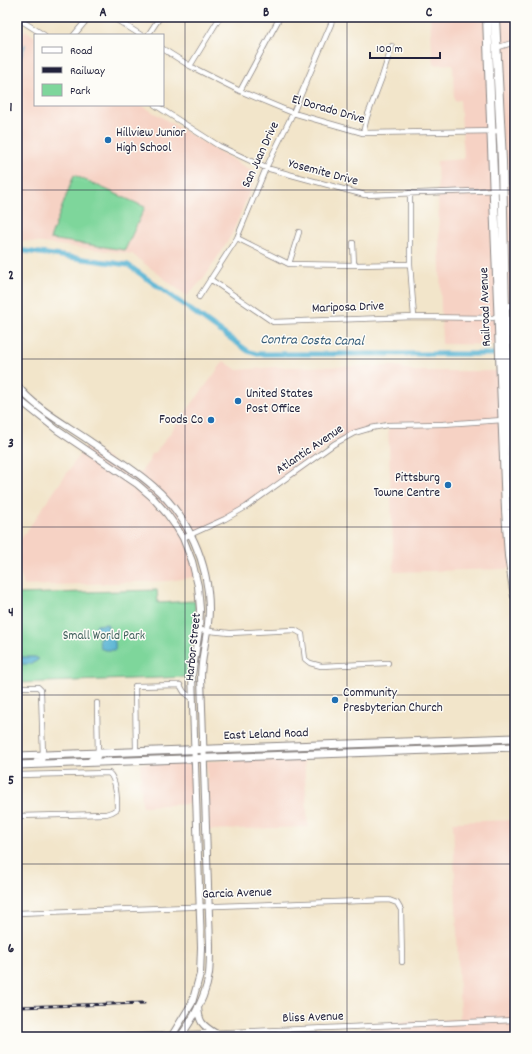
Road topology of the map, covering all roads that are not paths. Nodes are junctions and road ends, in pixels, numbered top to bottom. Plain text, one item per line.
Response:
1 (89, 17) edge
2 (112, 17) edge
3 (160, 17) edge
4 (220, 17) edge
5 (280, 17) edge
6 (333, 17) edge
7 (487, 17) edge
8 (495, 17) edge
9 (17, 18) edge
10 (42, 34) edge
11 (75, 34) edge
12 (139, 34) edge
13 (149, 34) edge
14 (515, 42) edge
15 (392, 46) dead end
16 (492, 49) junction
17 (164, 50) edge
18 (190, 66) junction
19 (240, 91) junction
20 (157, 106) edge
21 (293, 113) junction
22 (496, 131) junction
23 (363, 133) junction
24 (266, 168) junction
25 (498, 190) junction
26 (410, 193) junction
27 (299, 232) dead end
28 (237, 238) junction
29 (353, 243) dead end
30 (288, 264) junction
31 (410, 264) junction
32 (354, 265) junction
33 (210, 279) junction
34 (199, 297) dead end
35 (515, 305) edge
36 (502, 313) junction
37 (414, 318) junction
38 (504, 364) junction
39 (17, 385) edge
40 (17, 398) edge
41 (510, 419) junction
42 (502, 420) junction
43 (142, 477) junction
44 (137, 484) junction
45 (515, 517) edge
46 (191, 535) junction
47 (183, 538) junction
48 (512, 556) edge
49 (515, 596) edge
50 (199, 630) junction
51 (208, 631) junction
52 (388, 663) dead end
53 (180, 685) junction
54 (17, 687) edge
55 (192, 689) junction
56 (193, 699) junction
57 (97, 703) dead end
58 (515, 738) edge
59 (515, 747) edge
60 (194, 750) junction
61 (204, 750) junction
62 (136, 752) junction
63 (98, 754) junction
64 (17, 756) edge
65 (43, 756) junction
66 (194, 759) junction
67 (204, 759) junction
68 (88, 763) junction
69 (29, 764) junction
70 (17, 765) edge
71 (17, 775) edge
72 (17, 816) edge
73 (208, 906) junction
74 (199, 907) junction
75 (17, 913) edge
76 (402, 962) dead end
77 (198, 1007) junction
78 (515, 1020) edge
79 (215, 1033) junction
80 (171, 1036) edge
81 (181, 1036) edge
82 (112, 1037) edge

1 - 11 street
2 - 12 street
3 - 13 street
4 - 18 street
5 - 19 street
6 - 21 street, San Juan Drive
7 - 16 highway, Railroad Avenue
8 - 16 highway, Railroad Avenue
9 - 10 street
14 - 16 street
15 - 23 street
16 - 22 highway, Railroad Avenue
17 - 18 street, El Dorado Drive
18 - 19 street, El Dorado Drive
19 - 21 street, El Dorado Drive
20 - 24 street, Yosemite Drive
21 - 23 street, El Dorado Drive
21 - 24 street, San Juan Drive
22 - 23 street, El Dorado Drive
22 - 25 highway, Railroad Avenue
24 - 26 street, Yosemite Drive
24 - 28 street, San Juan Drive
25 - 26 street, Yosemite Drive
25 - 36 highway, Railroad Avenue
26 - 31 street
27 - 30 street
28 - 30 street
28 - 33 street, San Juan Drive
29 - 32 street
30 - 32 street
31 - 32 street
31 - 37 street
33 - 34 street, San Juan Drive
33 - 37 street, Mariposa Drive
35 - 36 street
36 - 37 street, Mariposa Drive
36 - 38 highway, Railroad Avenue
38 - 41 highway, Railroad Avenue
38 - 42 highway, Railroad Avenue
39 - 43 street, Harbor Street
40 - 44 street, Harbor Street
41 - 42 street, Atlantic Avenue
41 - 45 highway, Railroad Avenue
42 - 46 street, Atlantic Avenue
42 - 48 highway, Railroad Avenue
43 - 44 street
43 - 46 street, Harbor Street
44 - 47 street, Harbor Street
46 - 47 street, Atlantic Avenue
46 - 51 street, Harbor Street
47 - 50 street, Harbor Street
48 - 49 highway, Railroad Avenue
50 - 51 street
50 - 55 street, Harbor Street
51 - 52 street
51 - 61 street, Harbor Street
53 - 55 street
53 - 56 street
53 - 62 street
54 - 65 street
55 - 56 street, Harbor Street
56 - 60 street, Harbor Street
57 - 63 street
58 - 61 main road, East Leland Road
59 - 67 main road, East Leland Road
60 - 61 main road, East Leland Road
60 - 62 main road, East Leland Road
60 - 66 street, Harbor Street
61 - 67 street, Harbor Street
62 - 63 main road, East Leland Road
63 - 65 main road, East Leland Road
63 - 68 street
64 - 65 main road, East Leland Road
65 - 69 street
66 - 67 main road, East Leland Road
66 - 68 main road, East Leland Road
66 - 74 street, Harbor Street
67 - 73 street, Harbor Street
68 - 69 main road, East Leland Road
69 - 70 main road, East Leland Road
71 - 72 street
73 - 74 street, Garcia Avenue
73 - 76 street, Garcia Avenue
73 - 77 street, Harbor Street
74 - 75 street, Garcia Avenue
74 - 80 street, Harbor Street
77 - 79 street
77 - 81 street, Harbor Street
78 - 79 street, Bliss Avenue
79 - 81 street, Bliss Avenue
80 - 81 street, Bliss Avenue
80 - 82 street, Bliss Avenue

